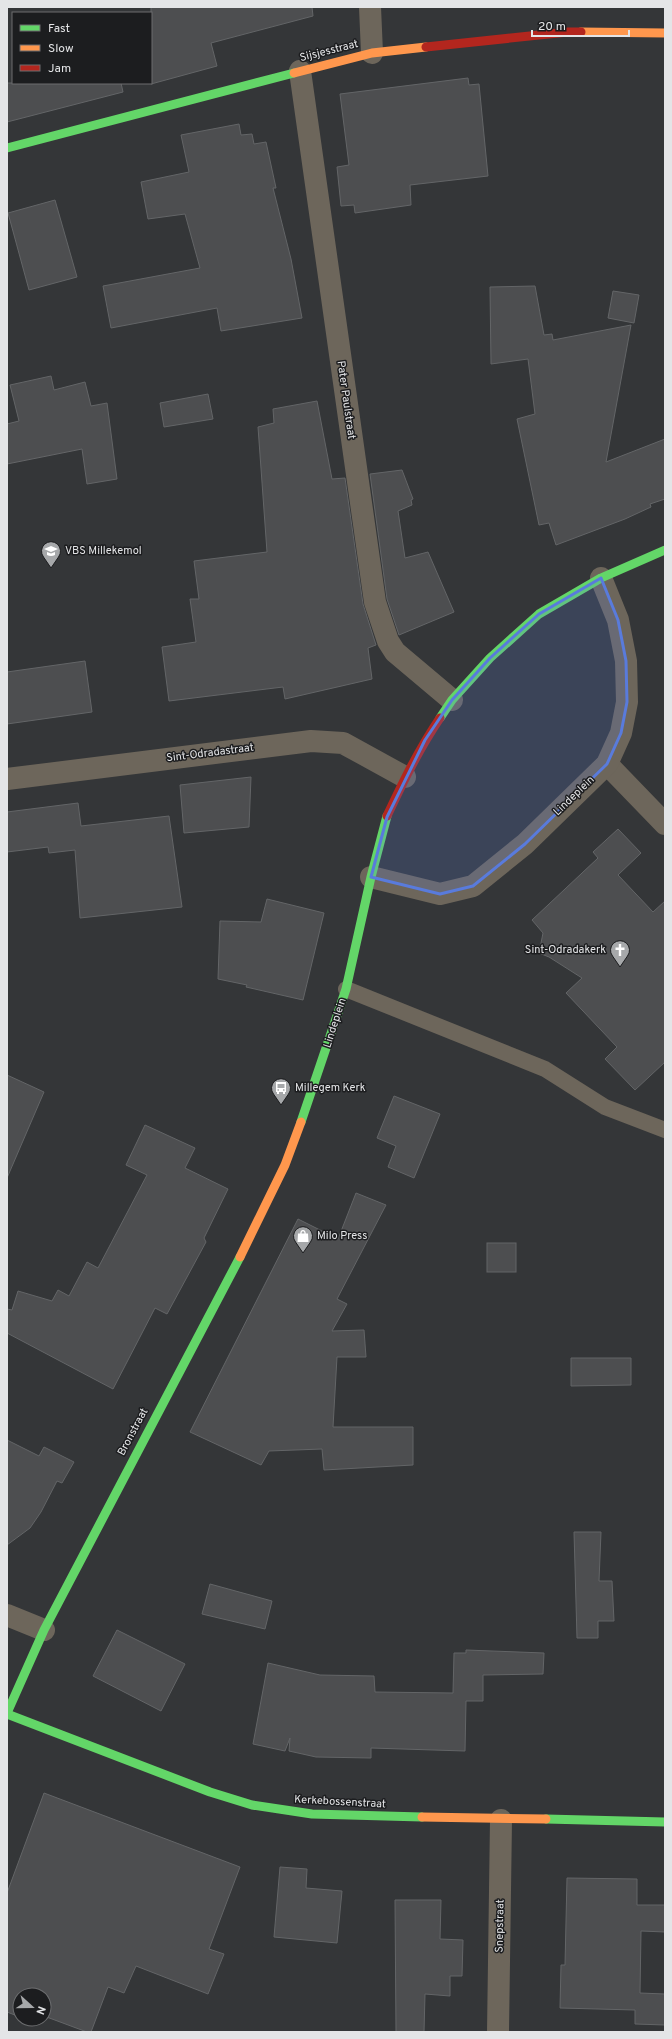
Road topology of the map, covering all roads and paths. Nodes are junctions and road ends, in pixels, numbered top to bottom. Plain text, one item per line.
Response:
1 (370, 7) edge
2 (665, 33) edge
3 (372, 53) junction
4 (300, 71) junction
5 (7, 148) edge
6 (665, 550) edge
7 (601, 578) junction
8 (452, 700) junction
9 (607, 764) junction
10 (405, 777) junction
11 (7, 779) edge
12 (665, 824) edge
13 (371, 877) junction
14 (346, 989) junction
15 (665, 1130) edge
16 (285, 1165) joint
17 (7, 1615) edge
18 (44, 1630) junction
19 (7, 1713) edge
20 (501, 1820) junction
21 (665, 1822) edge
22 (498, 2032) edge

1 - 3 street
2 - 3 street, Sijsjesstraat
3 - 4 street, Sijsjesstraat
4 - 5 street, Sijsjesstraat
4 - 8 street, Pater Paulstraat
6 - 7 street, Lindeplein
7 - 8 street, Lindeplein
7 - 9 street, Lindeplein
8 - 10 street, Lindeplein
9 - 12 street
9 - 13 street, Lindeplein
10 - 11 street, Sint-Odradastraat
10 - 13 street, Lindeplein
13 - 14 street, Lindeplein
14 - 15 lane
14 - 16 street, Lindeplein
16 - 18 street, Bronstraat
17 - 18 street
18 - 19 street, Bronstraat
19 - 20 street, Kerkebossenstraat
20 - 21 street, Kerkebossenstraat
20 - 22 street, Snepstraat

